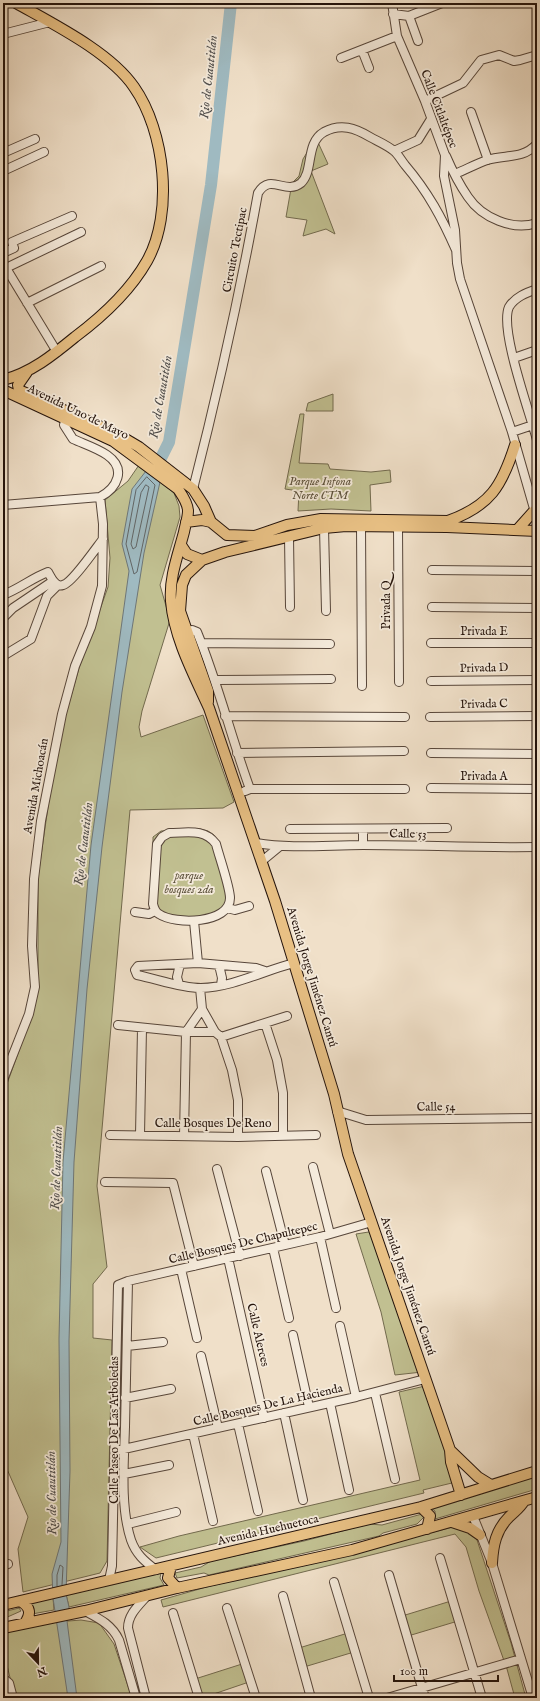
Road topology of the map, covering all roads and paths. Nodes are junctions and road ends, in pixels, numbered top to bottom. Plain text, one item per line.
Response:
1 (16, 3) edge
2 (392, 3) edge
3 (442, 3) edge
4 (393, 14) junction
5 (409, 16) junction
6 (50, 22) junction
7 (3, 34) edge
8 (397, 36) junction
9 (418, 41) dead end
10 (362, 50) junction
11 (537, 55) edge
12 (341, 58) dead end
13 (369, 68) dead end
14 (425, 101) junction
15 (471, 112) dead end
16 (431, 119) junction
17 (424, 132) junction
18 (436, 132) junction
19 (35, 139) dead end
20 (537, 144) edge
21 (394, 151) junction
22 (44, 152) dead end
23 (3, 153) edge
24 (445, 155) junction
25 (488, 160) junction
26 (3, 170) edge
27 (455, 174) junction
28 (72, 216) dead end
29 (537, 223) edge
30 (81, 232) dead end
31 (456, 250) junction
32 (3, 253) edge
33 (4, 266) edge
34 (101, 266) dead end
35 (537, 289) edge
36 (27, 303) junction
37 (537, 350) edge
38 (57, 352) junction
39 (514, 358) junction
40 (27, 372) junction
41 (3, 380) edge
42 (3, 390) edge
43 (67, 415) junction
44 (533, 425) junction
45 (512, 432) junction
46 (537, 440) edge
47 (514, 444) junction
48 (166, 474) junction
49 (193, 489) junction
50 (100, 497) junction
51 (3, 505) edge
52 (536, 515) edge
53 (186, 522) junction
54 (211, 522) junction
55 (361, 526) junction
56 (398, 527) junction
57 (324, 528) junction
58 (517, 530) junction
59 (537, 530) edge
60 (227, 534) junction
61 (289, 537) junction
62 (103, 539) junction
63 (181, 545) junction
64 (225, 552) junction
65 (202, 560) junction
66 (432, 570) dead end
67 (537, 571) edge
68 (55, 583) junction
69 (3, 595) edge
70 (290, 607) dead end
71 (432, 607) dead end
72 (537, 608) edge
73 (326, 611) dead end
74 (3, 618) edge
75 (186, 632) junction
76 (431, 643) dead end
77 (537, 643) edge
78 (202, 644) junction
79 (330, 644) dead end
80 (3, 656) edge
81 (331, 678) dead end
82 (216, 680) junction
83 (537, 680) edge
84 (431, 681) dead end
85 (398, 682) dead end
86 (362, 686) dead end
87 (209, 706) junction
88 (226, 716) junction
89 (537, 716) edge
90 (405, 717) dead end
91 (430, 717) dead end
92 (404, 751) dead end
93 (237, 753) junction
94 (431, 753) dead end
95 (537, 754) edge
96 (405, 788) dead end
97 (431, 788) dead end
98 (250, 789) junction
99 (537, 789) edge
100 (239, 793) junction
101 (447, 828) dead end
102 (290, 829) dead end
103 (363, 829) junction
104 (256, 843) junction
105 (363, 845) junction
106 (279, 847) junction
107 (537, 847) edge
108 (262, 861) junction
109 (249, 906) dead end
110 (227, 908) junction
111 (155, 911) junction
112 (135, 912) dead end
113 (194, 921) junction
114 (198, 963) junction
115 (294, 963) junction
116 (180, 964) junction
117 (219, 965) junction
118 (265, 971) junction
119 (179, 984) junction
120 (221, 985) junction
121 (200, 988) junction
122 (202, 1009) junction
123 (287, 1016) dead end
124 (265, 1023) junction
125 (118, 1025) dead end
126 (142, 1028) junction
127 (186, 1032) junction
128 (218, 1034) junction
129 (3, 1080) edge
130 (337, 1111) junction
131 (537, 1118) edge
132 (110, 1135) dead end
133 (140, 1135) junction
134 (316, 1135) dead end
135 (184, 1136) junction
136 (283, 1136) junction
137 (238, 1137) junction
138 (313, 1167) dead end
139 (217, 1169) dead end
140 (266, 1170) dead end
141 (105, 1182) dead end
142 (372, 1222) junction
143 (330, 1234) junction
144 (320, 1237) junction
145 (285, 1245) junction
146 (273, 1248) junction
147 (240, 1256) junction
148 (228, 1258) junction
149 (194, 1266) junction
150 (181, 1269) junction
151 (128, 1281) junction
152 (118, 1285) joint
153 (336, 1308) dead end
154 (289, 1318) dead end
155 (340, 1326) dead end
156 (293, 1335) dead end
157 (197, 1338) dead end
158 (163, 1342) dead end
159 (126, 1346) junction
160 (201, 1356) dead end
161 (426, 1379) junction
162 (171, 1389) dead end
163 (375, 1393) junction
164 (356, 1397) junction
165 (125, 1398) junction
166 (330, 1403) junction
167 (309, 1407) junction
168 (284, 1413) junction
169 (264, 1418) junction
170 (238, 1424) junction
171 (218, 1428) junction
172 (193, 1434) junction
173 (124, 1449) junction
174 (450, 1450) junction
175 (115, 1451) junction
176 (169, 1465) dead end
177 (537, 1471) edge
178 (124, 1474) junction
179 (395, 1479) dead end
180 (491, 1484) junction
181 (349, 1490) dead end
182 (461, 1495) junction
183 (537, 1497) edge
184 (303, 1500) dead end
185 (524, 1501) junction
186 (421, 1507) junction
187 (258, 1511) dead end
188 (176, 1512) dead end
189 (473, 1516) junction
190 (213, 1521) dead end
191 (452, 1522) junction
192 (128, 1524) junction
193 (427, 1529) junction
194 (480, 1535) junction
195 (440, 1558) dead end
196 (492, 1563) junction
197 (171, 1566) junction
198 (156, 1570) junction
199 (388, 1574) dead end
200 (108, 1580) junction
201 (334, 1582) dead end
202 (177, 1588) junction
203 (283, 1596) dead end
204 (146, 1597) junction
205 (20, 1601) junction
206 (3, 1605) edge
207 (227, 1608) dead end
208 (85, 1611) junction
209 (173, 1613) dead end
210 (24, 1623) junction
211 (3, 1628) edge
212 (521, 1659) junction
213 (474, 1671) junction
214 (4, 1678) edge
215 (421, 1687) junction
216 (13, 1698) edge
217 (136, 1698) edge
218 (146, 1698) edge
219 (199, 1698) edge
220 (256, 1698) edge
221 (312, 1698) edge
222 (369, 1698) edge
223 (387, 1698) edge
224 (425, 1698) edge
225 (482, 1698) edge
226 (533, 1698) edge

1 - 6 main road, Avenida Uno de Mayo
2 - 4 street, Calle Citlaltépec
3 - 5 street
4 - 5 street
4 - 8 street, Calle Citlaltépec
5 - 9 street
6 - 7 street
6 - 38 main road, Avenida Uno de Mayo
8 - 10 street
8 - 14 street, Calle Citlaltépec
10 - 12 street
10 - 13 street
11 - 14 street
14 - 16 street, Calle Citlaltépec
15 - 25 street
16 - 17 street
16 - 18 street, Calle Citlaltépec
17 - 18 street
17 - 21 street
18 - 24 street, Calle Citlaltépec
19 - 23 street
20 - 25 street
21 - 31 street
21 - 49 street, Circuito Tectipac
22 - 26 street
24 - 27 street
24 - 31 street, Calle Citlaltépec
25 - 27 street
27 - 29 street
28 - 32 street
30 - 33 street
31 - 45 street
33 - 36 street
34 - 36 street
35 - 39 street
36 - 38 street
37 - 39 street
38 - 40 main road, Avenida Uno de Mayo
39 - 44 street
40 - 41 main road, Avenida Uno de Mayo
40 - 43 main road
42 - 43 main road, Avenida Uno de Mayo
43 - 48 main road
43 - 50 street
44 - 45 street
44 - 46 street
45 - 47 street
47 - 52 street
47 - 60 main road
48 - 49 main road
48 - 53 main road, Avenida Jorge Jiménez Cantú
49 - 54 main road
50 - 51 street
50 - 62 street, Avenida Michoacán
52 - 58 main road
53 - 54 main road
53 - 63 main road, Avenida Jorge Jiménez Cantú
54 - 60 main road
55 - 56 main road
55 - 57 main road
55 - 86 street
56 - 58 main road
56 - 85 street, Privada Q
57 - 61 main road
57 - 73 street
58 - 59 main road
60 - 64 main road
61 - 64 main road
61 - 70 street
62 - 68 street
62 - 129 street, Avenida Michoacán
63 - 65 main road
63 - 87 main road, Avenida Jorge Jiménez Cantú
64 - 65 main road
65 - 75 main road
66 - 67 street
68 - 69 street
68 - 74 street
68 - 80 street
71 - 72 street
75 - 78 street
75 - 87 main road
76 - 77 street, Privada E
78 - 79 street
78 - 82 street
81 - 82 street
82 - 88 street
83 - 84 street, Privada D
87 - 100 main road, Avenida Jorge Jiménez Cantú
88 - 90 street
88 - 93 street
89 - 91 street, Privada C
92 - 93 street
93 - 98 street
94 - 95 street
96 - 98 street
97 - 99 street, Privada A
98 - 100 street
100 - 104 main road, Avenida Jorge Jiménez Cantú
101 - 103 street
102 - 103 street
103 - 105 street
104 - 106 street, Calle 53
104 - 108 main road, Avenida Jorge Jiménez Cantú
105 - 106 street, Calle 53
105 - 107 street, Calle 53
106 - 108 street
108 - 115 main road, Avenida Jorge Jiménez Cantú
109 - 110 street
110 - 111 street
110 - 113 street
111 - 112 street
111 - 113 street
113 - 114 street
114 - 116 street
114 - 117 street
115 - 118 street
115 - 130 main road, Avenida Jorge Jiménez Cantú
116 - 119 street
116 - 119 street
117 - 118 street
117 - 120 street
118 - 120 street
119 - 121 street
120 - 121 street
121 - 122 street
122 - 127 street
122 - 128 street
123 - 124 street
124 - 128 street
124 - 136 street
125 - 126 street
126 - 127 street
126 - 133 street
127 - 128 street
127 - 135 street
128 - 137 street
130 - 131 street, Calle 54
130 - 142 main road, Avenida Jorge Jiménez Cantú
132 - 133 street, Calle Bosques De Reno
133 - 135 street, Calle Bosques De Reno
134 - 136 street, Calle Bosques De Reno
135 - 137 street, Calle Bosques De Reno
136 - 137 street, Calle Bosques De Reno
138 - 143 street
139 - 147 street
140 - 145 street
141 - 149 street
142 - 143 street, Calle Bosques De Chapultepec
142 - 161 main road, Avenida Jorge Jiménez Cantú
143 - 144 street, Calle Bosques De Chapultepec
144 - 145 street, Calle Bosques De Chapultepec
144 - 153 street
145 - 146 street, Calle Bosques De Chapultepec
146 - 147 street, Calle Bosques De Chapultepec
146 - 154 street
147 - 148 street, Calle Bosques De Chapultepec
148 - 149 street, Calle Bosques De Chapultepec
148 - 169 street, Calle Alerces
149 - 150 street, Calle Bosques De Chapultepec
150 - 151 street, Calle Bosques De Chapultepec
150 - 157 street
151 - 152 street, Calle Bosques De Chapultepec
151 - 159 street, Calle Paseo De Las Arboledas
152 - 175 street, Calle Paseo De Las Arboledas
155 - 164 street
156 - 167 street
158 - 159 street
159 - 165 street, Calle Paseo De Las Arboledas
160 - 171 street
161 - 163 street, Calle Bosques De La Hacienda
161 - 174 main road, Avenida Jorge Jiménez Cantú
162 - 165 street
163 - 164 street, Calle Bosques De La Hacienda
163 - 179 street
164 - 166 street, Calle Bosques De La Hacienda
165 - 173 street, Calle Paseo De Las Arboledas
166 - 167 street, Calle Bosques De La Hacienda
166 - 181 street
167 - 168 street, Calle Bosques De La Hacienda
168 - 169 street, Calle Bosques De La Hacienda
168 - 184 street
169 - 170 street, Calle Bosques De La Hacienda
170 - 171 street, Calle Bosques De La Hacienda
170 - 187 street
171 - 172 street, Calle Bosques De La Hacienda
172 - 173 street, Calle Bosques De La Hacienda
172 - 190 street
173 - 175 street, Calle Bosques De La Hacienda
173 - 178 street, Calle Paseo De Las Arboledas
174 - 180 main road, Avenida Jorge Jiménez Cantú
174 - 182 main road, Avenida Jorge Jiménez Cantú
175 - 200 street, Calle Paseo De Las Arboledas
176 - 178 street
177 - 180 main road, Avenida Huehuetoca
178 - 192 street, Calle Paseo De Las Arboledas
180 - 182 main road, Avenida Huehuetoca
182 - 186 main road, Avenida Huehuetoca
183 - 185 main road
185 - 189 main road
185 - 196 main road
186 - 193 main road
186 - 197 main road, Avenida Huehuetoca
188 - 192 street
189 - 191 main road
189 - 194 street
191 - 193 main road
191 - 194 main road
192 - 198 street, Calle Paseo De Las Arboledas
193 - 202 main road
194 - 196 street
195 - 213 street
196 - 212 street
197 - 198 main road, Avenida Huehuetoca
197 - 202 main road
198 - 200 main road, Avenida Huehuetoca
199 - 215 street
200 - 205 main road, Avenida Huehuetoca
201 - 222 street
202 - 204 main road
203 - 221 street
204 - 208 main road
204 - 218 street
205 - 206 main road, Avenida Huehuetoca
205 - 210 main road
207 - 220 street
208 - 210 main road
208 - 217 street
209 - 219 street
210 - 211 main road
212 - 213 street
212 - 226 street
213 - 215 street
213 - 225 street
214 - 216 street
215 - 223 street
215 - 224 street

